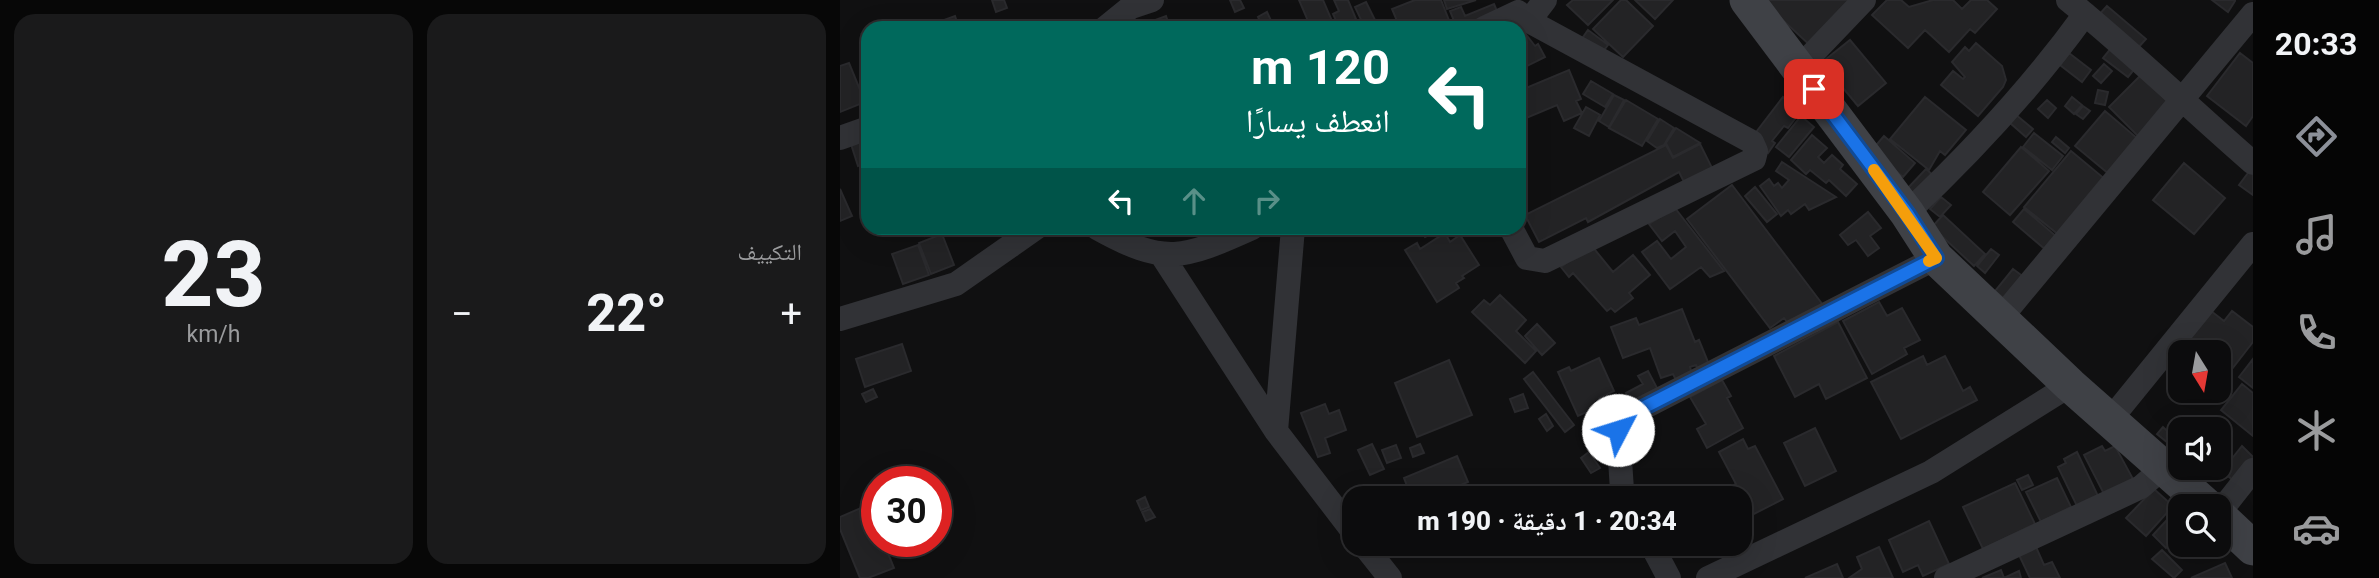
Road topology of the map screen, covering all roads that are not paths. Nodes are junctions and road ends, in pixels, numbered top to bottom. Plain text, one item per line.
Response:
1 (1545, 0) edge
2 (1747, 0) edge
3 (1864, 0) edge
4 (1133, 2) edge
5 (2077, 7) edge
6 (2253, 14) edge
7 (1529, 20) junction
8 (1113, 21) edge
9 (1499, 21) edge
10 (1798, 69) junction
11 (2182, 102) junction
12 (861, 130) edge
13 (840, 138) edge
14 (2253, 163) edge
15 (1907, 213) junction
16 (1026, 235) edge
17 (1109, 235) edge
18 (1236, 235) edge
19 (1292, 235) edge
20 (1515, 235) edge
21 (2253, 244) edge
22 (1161, 254) junction
23 (1936, 258) junction
24 (840, 319) edge
25 (1999, 320) junction
26 (2070, 385) junction
27 (2110, 420) junction
28 (1276, 432) junction
29 (2163, 468) junction
30 (2253, 471) edge
31 (1622, 486) edge
32 (2193, 494) edge
33 (2231, 499) edge
34 (1342, 517) edge
35 (2231, 526) edge
36 (2253, 548) edge
37 (1373, 556) edge
38 (1657, 556) edge
39 (1390, 578) edge
40 (1669, 578) edge
41 (1708, 578) edge
42 (1947, 578) edge

1 - 7 street
2 - 10 street
3 - 10 street
4 - 8 street
5 - 11 street
5 - 15 street
6 - 11 street
7 - 9 street
7 - 20 street
10 - 15 street
11 - 14 street
11 - 25 street
12 - 13 street
15 - 23 street
16 - 24 street
17 - 22 street
18 - 22 street
19 - 28 street
21 - 27 street
22 - 28 street
23 - 25 street
23 - 31 street
25 - 26 street
26 - 27 street
26 - 41 street
27 - 29 street
28 - 34 street
29 - 32 street
29 - 42 street
30 - 33 street
35 - 36 street
37 - 39 street
38 - 40 street

